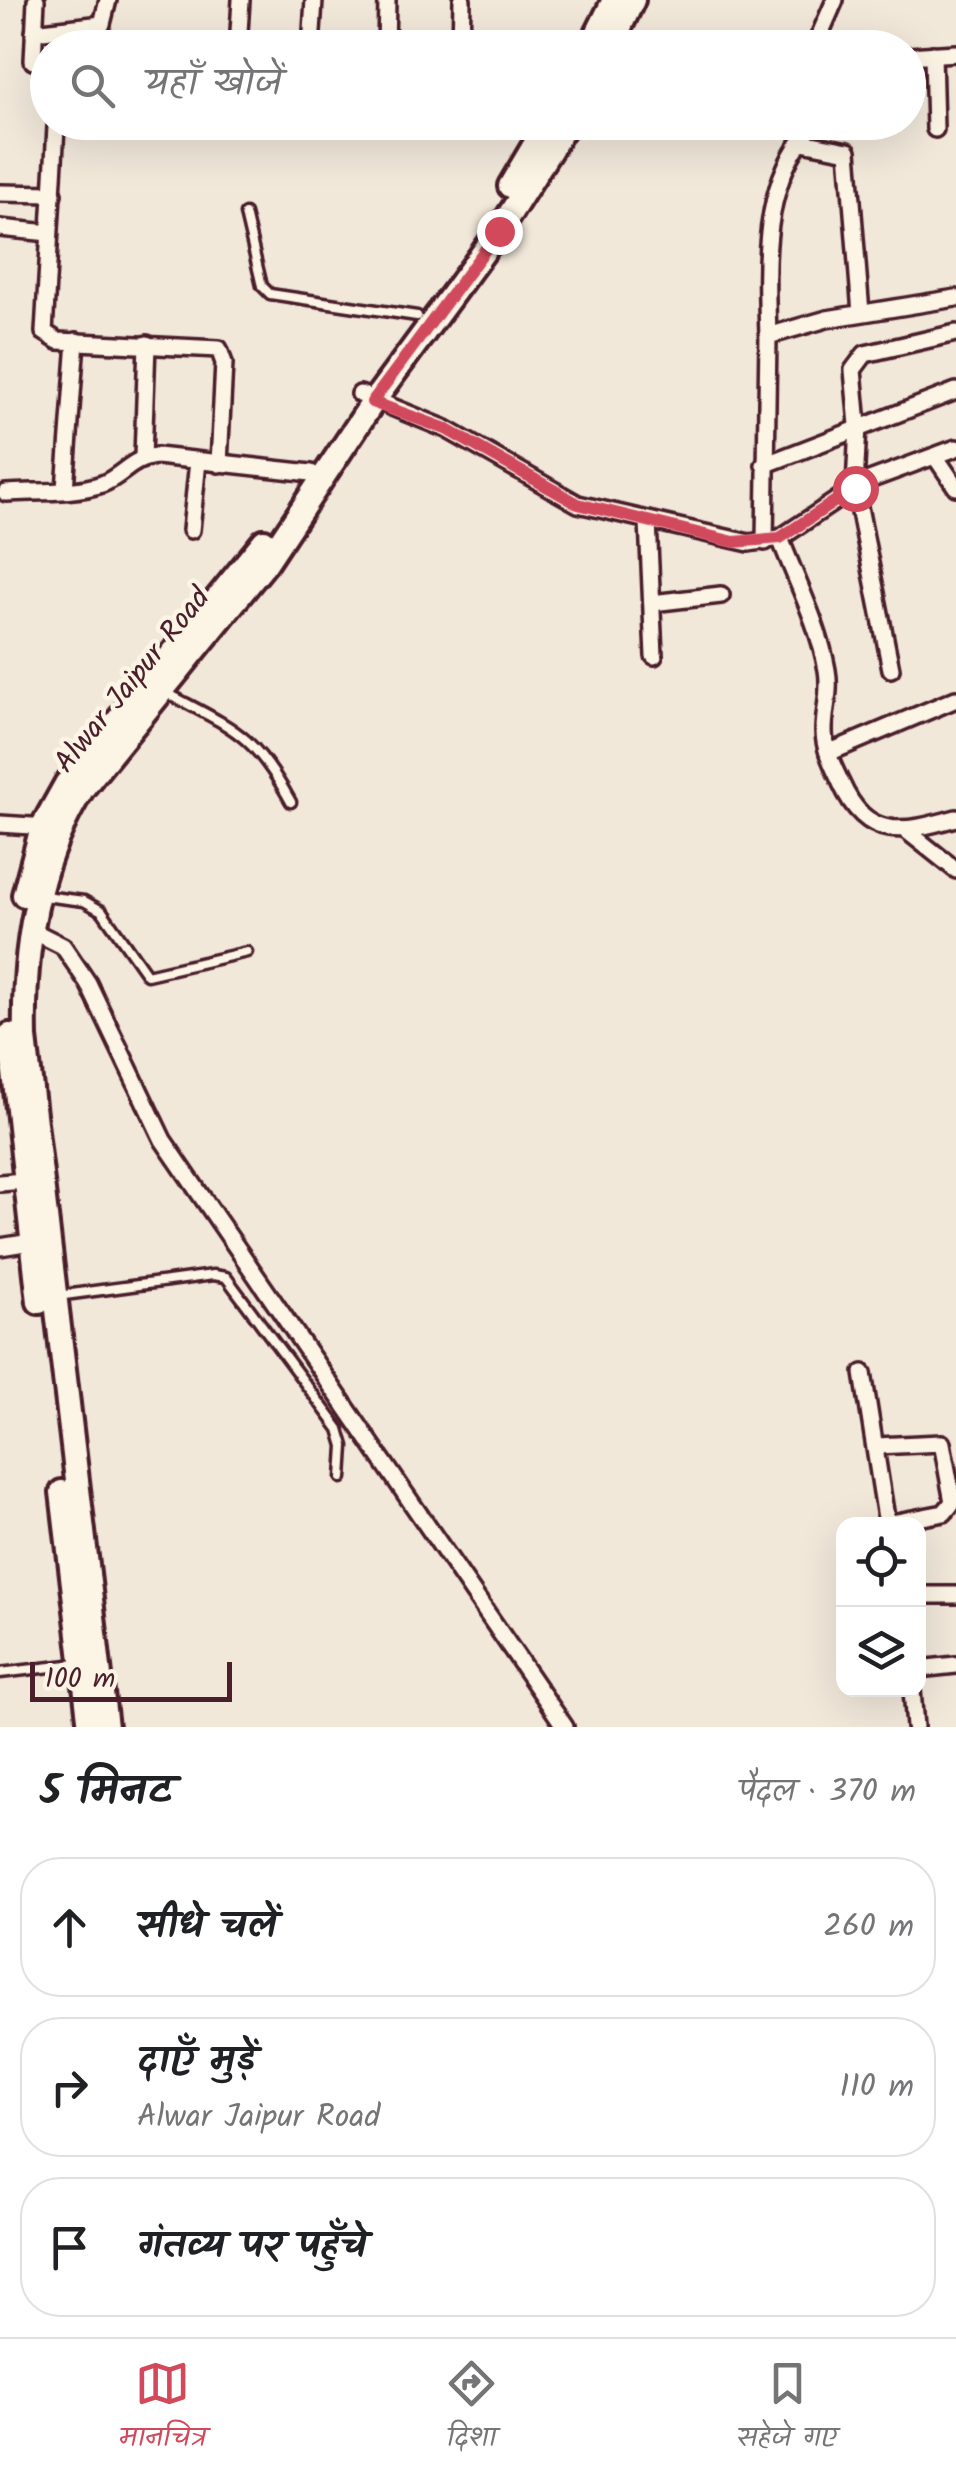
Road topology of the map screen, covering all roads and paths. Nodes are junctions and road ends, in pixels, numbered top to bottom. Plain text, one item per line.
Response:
1 (36, 0) edge
2 (108, 0) edge
3 (241, 0) edge
4 (314, 0) edge
5 (387, 0) edge
6 (462, 0) edge
7 (614, 0) edge
8 (633, 0) edge
9 (834, 0) edge
10 (34, 30) edge
11 (51, 30) edge
12 (239, 30) edge
13 (312, 30) edge
14 (386, 30) edge
15 (461, 30) edge
16 (599, 30) edge
17 (619, 30) edge
18 (822, 30) edge
19 (956, 53) edge
20 (926, 54) edge
21 (932, 54) junction
22 (936, 129) dead end
23 (55, 140) edge
24 (529, 140) edge
25 (557, 140) edge
26 (798, 140) edge
27 (809, 140) edge
28 (0, 192) edge
29 (53, 194) junction
30 (245, 214) dead end
31 (0, 228) edge
32 (49, 233) junction
33 (956, 298) edge
34 (860, 313) junction
35 (417, 316) junction
36 (956, 333) edge
37 (768, 336) junction
38 (76, 342) junction
39 (147, 344) junction
40 (956, 390) edge
41 (366, 398) junction
42 (858, 425) junction
43 (956, 448) edge
44 (935, 456) junction
45 (143, 457) junction
46 (198, 461) junction
47 (220, 464) junction
48 (764, 464) junction
49 (312, 472) junction
50 (855, 488) junction
51 (956, 488) edge
52 (66, 489) junction
53 (6, 492) dead end
54 (648, 521) junction
55 (191, 530) dead end
56 (772, 540) junction
57 (721, 594) dead end
58 (652, 603) junction
59 (654, 656) dead end
60 (891, 669) dead end
61 (161, 690) junction
62 (956, 699) edge
63 (828, 754) junction
64 (291, 802) dead end
65 (0, 812) edge
66 (956, 818) edge
67 (8, 824) edge
68 (52, 828) junction
69 (907, 831) junction
70 (956, 870) edge
71 (39, 896) junction
72 (31, 930) junction
73 (247, 952) dead end
74 (24, 1181) junction
75 (0, 1183) edge
76 (35, 1226) junction
77 (0, 1247) edge
78 (54, 1296) junction
79 (863, 1373) dead end
80 (876, 1446) junction
81 (342, 1478) dead end
82 (885, 1517) edge
83 (923, 1517) edge
84 (926, 1595) edge
85 (956, 1595) edge
86 (82, 1663) junction
87 (956, 1665) edge
88 (926, 1668) edge
89 (0, 1673) edge
90 (913, 1697) edge
91 (90, 1727) edge
92 (106, 1727) edge
93 (565, 1727) edge
94 (915, 1727) edge

1 - 10 street
2 - 11 street
3 - 12 street
4 - 13 street
5 - 14 street
6 - 15 street
7 - 16 main road
8 - 17 main road
9 - 18 street
19 - 21 street
20 - 21 street
21 - 22 street
23 - 29 street
24 - 35 main road, Alwar Jaipur Road
25 - 41 main road, Alwar Jaipur Road
26 - 37 street
27 - 34 street
28 - 29 street
29 - 32 street
30 - 35 lane
31 - 32 street
32 - 38 street
33 - 34 street
34 - 37 street
35 - 41 main road, Alwar Jaipur Road
36 - 42 street
37 - 48 street
38 - 39 street
38 - 52 street
39 - 45 street
39 - 47 street
40 - 42 street
41 - 49 main road, Alwar Jaipur Road
41 - 54 street
41 - 61 main road, Alwar Jaipur Road
42 - 48 street
42 - 50 street
43 - 44 street
44 - 50 street
44 - 51 street
45 - 46 street
45 - 52 street
46 - 47 street
46 - 55 street
47 - 49 street
48 - 56 street
49 - 68 main road, Alwar Jaipur Road
50 - 56 street
50 - 60 street
52 - 53 street
54 - 56 street
54 - 58 street
56 - 63 street
57 - 58 street
58 - 59 street
61 - 64 lane
61 - 68 main road, Alwar Jaipur Road
62 - 63 street
63 - 69 street
65 - 67 street
66 - 69 street
67 - 68 street
68 - 71 main road, Alwar Jaipur Road
68 - 74 main road, Alwar Jaipur Road
69 - 70 street
71 - 72 main road, Alwar Jaipur Road
71 - 73 lane
72 - 76 main road, Alwar Jaipur Road
72 - 93 street
74 - 75 street
74 - 76 main road, Alwar Jaipur Road
76 - 77 street
76 - 78 main road, Alwar Jaipur Road
76 - 86 main road, Alwar Jaipur Road
78 - 81 lane
78 - 92 main road, Alwar Jaipur Road
79 - 80 street
80 - 82 street
80 - 83 street
84 - 85 street
86 - 89 lane
86 - 91 main road, Alwar Jaipur Road
87 - 88 street
90 - 94 street

